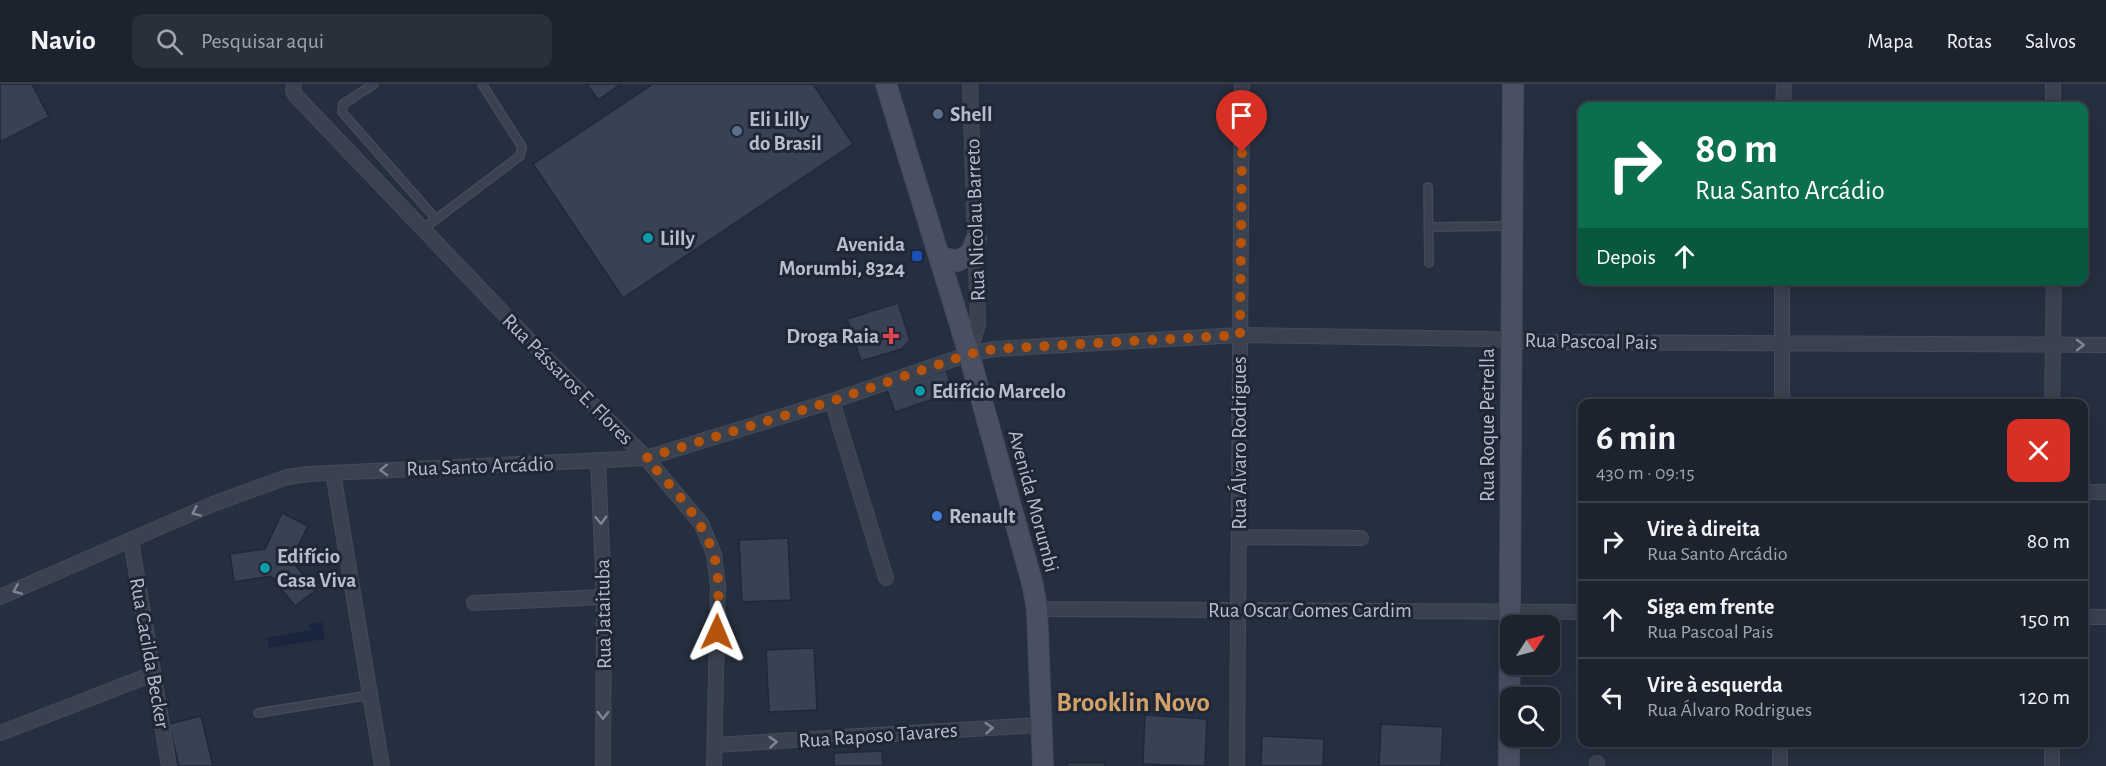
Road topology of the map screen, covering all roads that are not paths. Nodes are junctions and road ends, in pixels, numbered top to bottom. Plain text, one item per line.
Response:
1 (294, 84) edge
2 (374, 84) edge
3 (482, 84) edge
4 (886, 84) edge
5 (970, 84) edge
6 (1242, 84) edge
7 (1513, 84) edge
8 (1784, 84) edge
9 (2053, 84) edge
10 (1784, 102) edge
11 (2053, 102) edge
12 (1428, 187) dead end
13 (436, 219) junction
14 (1512, 226) junction
15 (1430, 227) junction
16 (423, 229) junction
17 (976, 240) junction
18 (938, 253) junction
19 (1429, 262) dead end
20 (1782, 285) edge
21 (2054, 285) edge
22 (1240, 335) junction
23 (1511, 340) junction
24 (1782, 343) junction
25 (2054, 345) junction
26 (2106, 345) edge
27 (969, 354) junction
28 (1782, 399) edge
29 (2052, 399) edge
30 (832, 401) junction
31 (646, 458) junction
32 (598, 462) junction
33 (333, 473) junction
34 (2088, 492) edge
35 (2106, 492) edge
36 (1239, 537) junction
37 (1361, 538) dead end
38 (131, 541) junction
39 (886, 578) dead end
40 (0, 597) edge
41 (604, 597) junction
42 (474, 603) dead end
43 (1037, 609) junction
44 (1238, 610) junction
45 (1509, 611) junction
46 (1578, 612) edge
47 (2088, 617) edge
48 (2106, 617) edge
49 (153, 674) junction
50 (370, 695) junction
51 (258, 713) dead end
52 (1040, 725) junction
53 (0, 733) edge
54 (715, 745) junction
55 (1780, 747) edge
56 (2052, 747) edge
57 (169, 766) edge
58 (382, 766) edge
59 (603, 766) edge
60 (714, 766) edge
61 (1043, 766) edge
62 (1237, 766) edge
63 (1509, 766) edge
64 (1780, 766) edge
65 (2052, 766) edge

1 - 16 street, Rua Pássaros E. Flores
2 - 13 lane
3 - 13 lane
4 - 18 street, Avenida Morumbi
5 - 17 street, Rua Nicolau Barreto
6 - 22 street, Rua Álvaro Rodrigues
7 - 14 street, Rua Roque Petrella
8 - 10 street
9 - 11 street
12 - 15 lane
13 - 16 lane
14 - 15 lane
14 - 23 street, Rua Roque Petrella
15 - 19 lane
16 - 31 street, Rua Pássaros E. Flores
17 - 18 street
17 - 27 street, Rua Nicolau Barreto
18 - 27 street, Avenida Morumbi
20 - 24 street
21 - 25 street
22 - 23 street, Rua Pascoal Pais
22 - 27 street, Rua Pascoal Pais
22 - 36 street, Rua Álvaro Rodrigues
23 - 24 street, Rua Pascoal Pais
23 - 45 street, Rua Roque Petrella
24 - 25 street, Rua Pascoal Pais
24 - 28 street
25 -> 26 street, Rua Pascoal Pais
25 - 29 street
27 - 30 street, Rua Santo Arcádio
27 - 43 street, Avenida Morumbi
30 - 31 street, Rua Santo Arcádio
30 - 39 street
31 - 32 street, Rua Santo Arcádio
31 - 54 street, Rua Pássaros E. Flores
32 -> 33 street, Rua Santo Arcádio
32 -> 41 street, Rua Jataituba
33 -> 38 street, Rua Santo Arcádio
33 - 50 street
34 - 35 street
36 - 37 street
36 - 44 street, Rua Álvaro Rodrigues
38 -> 40 street, Rua Santo Arcádio
38 - 49 street, Rua Cacilda Becker
41 - 42 street
41 -> 59 street, Rua Jataituba
43 - 44 street, Rua Oscar Gomes Cardim
43 - 52 street, Avenida Morumbi
44 - 45 street, Rua Oscar Gomes Cardim
44 - 62 street, Rua Álvaro Rodrigues
45 - 46 street, Rua Oscar Gomes Cardim
45 - 63 street, Rua Roque Petrella
47 - 48 street
49 - 53 street
49 - 57 street, Rua Cacilda Becker
50 - 51 lane
50 - 58 street
54 -> 52 street, Rua Raposo Tavares
52 - 61 street, Avenida Morumbi
54 - 60 street, Rua Pássaros E. Flores
55 - 64 street
56 - 65 street

